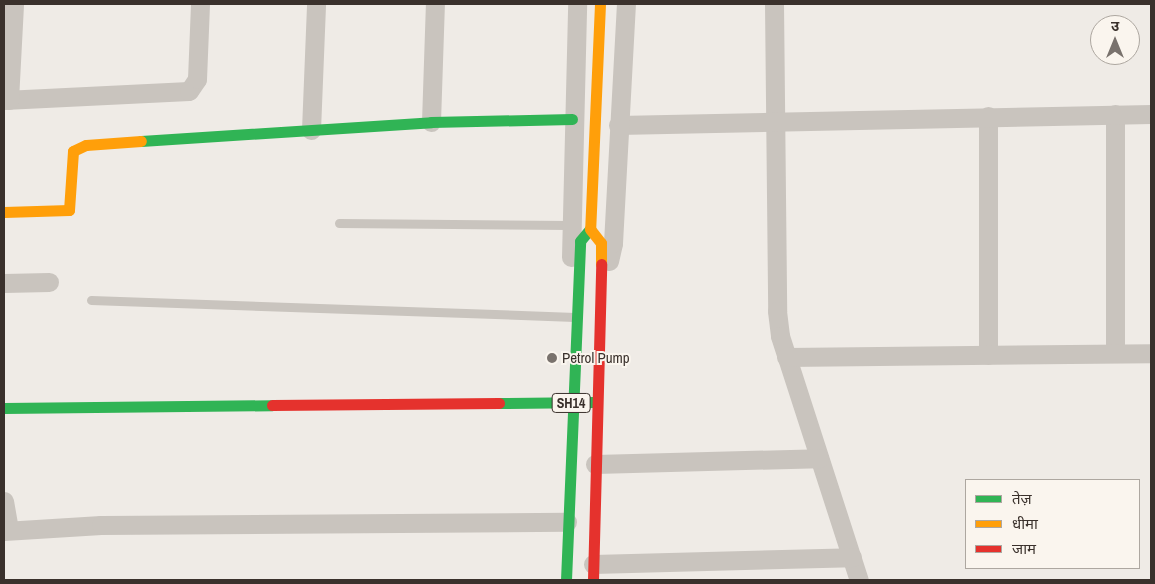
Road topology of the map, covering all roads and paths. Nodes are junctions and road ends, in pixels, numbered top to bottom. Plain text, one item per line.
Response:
1 (14, 4) edge
2 (200, 4) edge
3 (316, 4) edge
4 (435, 4) edge
5 (577, 4) edge
6 (600, 4) edge
7 (626, 4) edge
8 (774, 4) edge
9 (7, 100) edge
10 (1115, 114) junction
11 (1151, 114) edge
12 (988, 116) junction
13 (572, 119) junction
14 (431, 122) junction
15 (775, 122) junction
16 (618, 125) junction
17 (311, 130) junction
18 (4, 212) edge
19 (339, 223) dead end
20 (569, 225) junction
21 (590, 229) junction
22 (601, 278) junction
23 (578, 279) junction
24 (49, 282) dead end
25 (4, 283) edge
26 (91, 300) dead end
27 (588, 317) junction
28 (1115, 353) junction
29 (1151, 353) edge
30 (988, 355) junction
31 (786, 357) junction
32 (571, 402) junction
33 (596, 402) junction
34 (4, 408) edge
35 (819, 458) junction
36 (595, 464) junction
37 (4, 501) edge
38 (567, 522) junction
39 (7, 530) edge
40 (852, 557) junction
41 (593, 572) edge
42 (566, 580) edge
43 (860, 580) edge

1 - 9 street
2 - 9 street
3 - 17 street
4 - 14 street
5 - 13 street
6 - 21 street, SH14
7 - 16 street
8 - 15 street
10 - 11 street
10 - 12 street
10 - 28 street
12 - 15 street
12 - 30 street
13 - 14 street
13 - 20 street
14 - 17 street
15 - 16 street
15 - 31 street
16 - 22 street
17 - 18 street
19 - 20 lane
20 - 23 street
21 - 22 street, SH14
21 - 23 street, SH14
22 - 27 street, SH14
23 - 27 street, SH14
24 - 25 street
26 - 27 lane
27 - 32 street, SH14
27 - 33 street, SH14
28 - 29 street
28 - 30 street
30 - 31 street
31 - 35 street
32 - 33 street
32 - 34 street
32 - 38 street, SH14
33 - 36 street, SH14
35 - 36 street
35 - 40 street
36 - 41 street, SH14
37 - 39 street
38 - 39 street
38 - 42 street, SH14
40 - 41 street
40 - 43 street

